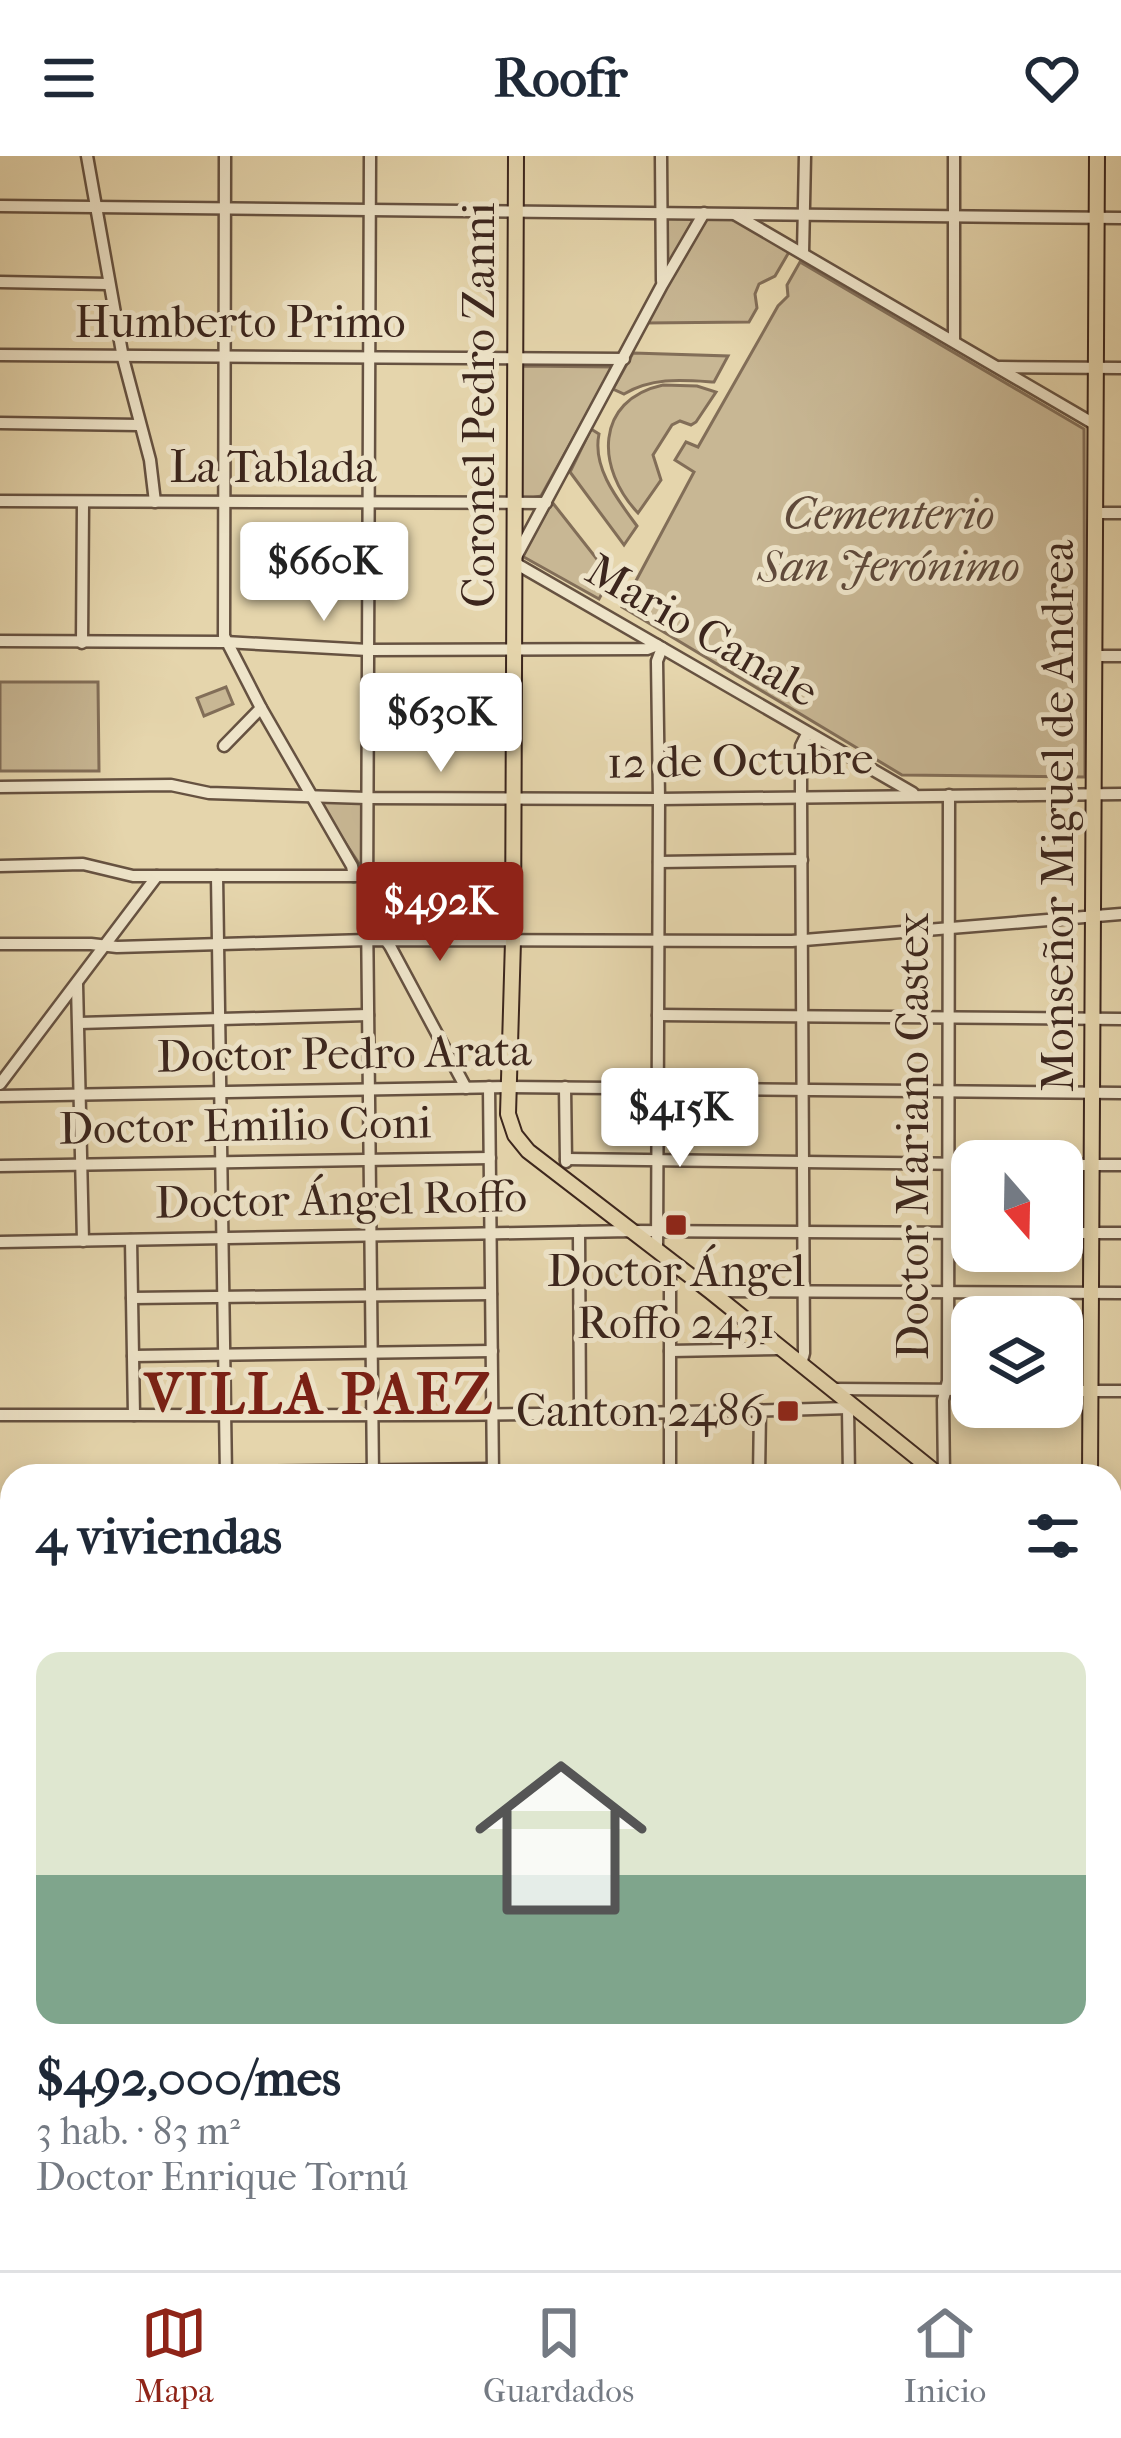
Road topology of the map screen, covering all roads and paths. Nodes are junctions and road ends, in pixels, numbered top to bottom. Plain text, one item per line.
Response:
1 (88, 156) edge
2 (225, 156) edge
3 (370, 156) edge
4 (515, 156) edge
5 (661, 156) edge
6 (805, 156) edge
7 (954, 156) edge
8 (1096, 156) edge
9 (0, 206) edge
10 (95, 207) junction
11 (224, 208) junction
12 (370, 209) junction
13 (515, 211) junction
14 (660, 212) junction
15 (704, 213) junction
16 (732, 213) junction
17 (804, 213) junction
18 (954, 215) junction
19 (1096, 217) junction
20 (1121, 218) edge
21 (798, 251) junction
22 (0, 282) edge
23 (109, 284) junction
24 (662, 285) junction
25 (954, 341) junction
26 (0, 356) edge
27 (123, 358) junction
28 (223, 358) junction
29 (370, 358) junction
30 (515, 358) junction
31 (625, 358) junction
32 (997, 367) junction
33 (1096, 368) junction
34 (1121, 368) edge
35 (0, 423) edge
36 (1096, 424) junction
37 (140, 425) junction
38 (0, 502) edge
39 (155, 502) junction
40 (223, 502) junction
41 (83, 503) junction
42 (515, 503) junction
43 (546, 503) junction
44 (369, 504) junction
45 (1095, 513) junction
46 (1121, 513) edge
47 (515, 562) junction
48 (0, 641) edge
49 (225, 642) junction
50 (82, 643) junction
51 (660, 646) junction
52 (368, 650) junction
53 (514, 651) junction
54 (1095, 656) junction
55 (1121, 656) edge
56 (261, 708) junction
57 (807, 734) junction
58 (224, 746) dead end
59 (0, 787) edge
60 (1093, 793) junction
61 (1121, 794) edge
62 (310, 795) junction
63 (916, 795) junction
64 (950, 795) junction
65 (801, 796) junction
66 (368, 798) junction
67 (514, 799) junction
68 (659, 799) junction
69 (802, 860) junction
70 (659, 862) junction
71 (0, 866) edge
72 (157, 876) junction
73 (217, 876) junction
74 (360, 876) junction
75 (367, 912) junction
76 (1121, 914) edge
77 (1092, 916) junction
78 (949, 927) junction
79 (802, 939) junction
80 (367, 940) junction
81 (386, 940) junction
82 (658, 940) junction
83 (513, 941) junction
84 (0, 944) edge
85 (218, 944) junction
86 (105, 946) junction
87 (77, 984) junction
88 (368, 1015) junction
89 (658, 1015) junction
90 (802, 1017) junction
91 (949, 1018) junction
92 (219, 1019) junction
93 (1121, 1019) edge
94 (1093, 1020) junction
95 (79, 1023) junction
96 (0, 1084) edge
97 (489, 1087) junction
98 (508, 1087) junction
99 (466, 1088) junction
100 (565, 1088) junction
101 (658, 1088) junction
102 (369, 1089) junction
103 (802, 1090) junction
104 (949, 1091) junction
105 (220, 1092) junction
106 (1093, 1093) junction
107 (1121, 1093) edge
108 (80, 1094) junction
109 (0, 1096) edge
110 (490, 1158) junction
111 (566, 1159) junction
112 (369, 1160) junction
113 (657, 1161) junction
114 (221, 1162) junction
115 (803, 1162) junction
116 (949, 1164) junction
117 (81, 1165) junction
118 (1083, 1165) edge
119 (1093, 1165) junction
120 (1121, 1165) edge
121 (0, 1166) edge
122 (566, 1181) junction
123 (631, 1231) junction
124 (579, 1232) junction
125 (657, 1232) junction
126 (803, 1232) junction
127 (949, 1232) junction
128 (1083, 1233) edge
129 (1092, 1233) junction
130 (1121, 1233) edge
131 (491, 1234) junction
132 (370, 1236) junction
133 (222, 1238) junction
134 (83, 1240) junction
135 (131, 1240) junction
136 (0, 1242) edge
137 (663, 1256) junction
138 (710, 1291) junction
139 (803, 1292) junction
140 (949, 1292) junction
141 (1092, 1293) junction
142 (1121, 1293) edge
143 (491, 1294) junction
144 (371, 1295) junction
145 (223, 1297) junction
146 (132, 1298) junction
147 (782, 1349) junction
148 (492, 1351) junction
149 (670, 1351) junction
150 (372, 1353) junction
151 (224, 1355) junction
152 (133, 1356) junction
153 (802, 1364) junction
154 (833, 1389) junction
155 (946, 1390) junction
156 (951, 1390) edge
157 (1121, 1391) edge
158 (1083, 1392) edge
159 (1092, 1392) junction
160 (850, 1406) junction
161 (760, 1411) junction
162 (580, 1412) junction
163 (670, 1412) junction
164 (492, 1413) junction
165 (0, 1414) edge
166 (373, 1414) junction
167 (134, 1415) junction
168 (225, 1415) junction
169 (226, 1464) edge
170 (373, 1464) edge
171 (493, 1464) edge
172 (670, 1464) edge
173 (759, 1464) edge
174 (849, 1464) edge
175 (926, 1464) edge
176 (942, 1464) edge
177 (1090, 1464) edge

1 - 10 street
2 - 11 street
3 - 12 street
4 - 13 main road, Coronel Pedro Zanni
5 - 14 street
6 - 17 street
7 - 18 street
8 - 19 main road, Monseñor Miguel de Andrea
9 - 10 street
10 - 11 street
10 - 23 street
11 - 12 street
11 - 28 street
12 - 13 street
12 - 29 street
13 - 14 street
13 - 30 main road, Coronel Pedro Zanni
14 - 15 street
14 - 24 street
15 - 16 street
15 - 24 street
16 - 17 street
16 - 21 street
17 - 18 street
17 - 21 street
18 - 19 street
18 - 25 street
19 - 20 street
19 - 33 main road, Monseñor Miguel de Andrea
21 - 25 street
22 - 23 street
23 - 27 street
24 - 31 street
25 - 32 street
26 - 27 street, Humberto Primo
27 - 28 street, Humberto Primo
27 - 37 street
28 - 29 street, Humberto Primo
28 - 40 street
29 - 30 street, Humberto Primo
29 - 44 street
30 - 31 street, Humberto Primo
30 - 42 main road, Coronel Pedro Zanni
31 - 43 street
32 - 33 street
32 - 36 street
33 - 34 street
33 - 36 main road, Monseñor Miguel de Andrea
35 - 37 street
36 - 45 main road, Monseñor Miguel de Andrea
37 - 39 street
38 - 41 street, La Tablada
39 - 40 street, La Tablada
39 - 41 street, La Tablada
40 - 44 street, La Tablada
40 - 49 street
41 - 50 street
42 - 43 street, La Tablada
42 - 44 street, La Tablada
42 - 47 main road, Coronel Pedro Zanni
43 - 47 street
44 - 52 street
45 - 46 street
45 - 54 main road, Monseñor Miguel de Andrea
47 - 51 street, Mario Canale
47 - 53 main road, Coronel Pedro Zanni
48 - 50 street
49 - 50 street
49 - 52 street
49 - 56 street
51 - 53 street
51 - 57 street, Mario Canale
51 - 68 street
52 - 53 street
52 - 66 street
53 - 67 main road, Coronel Pedro Zanni
54 - 55 street
54 - 60 main road, Monseñor Miguel de Andrea
56 - 58 street
56 - 62 street
57 - 63 street, Mario Canale
57 - 65 street
59 - 62 street, 12 de Octubre
60 - 61 street, 12 de Octubre
60 - 64 street, 12 de Octubre
60 - 77 main road, Monseñor Miguel de Andrea
62 - 66 street, 12 de Octubre
62 - 74 street
63 - 64 street, 12 de Octubre
63 - 65 street, 12 de Octubre
64 - 78 street, Doctor Mariano Castex
65 - 68 street, 12 de Octubre
65 - 69 street
66 - 67 street, 12 de Octubre
66 - 74 street
67 - 68 street, 12 de Octubre
67 - 83 main road, Coronel Pedro Zanni
68 - 70 street
69 - 70 street
69 - 79 street
70 - 82 street
71 - 72 street
72 - 73 street
72 - 86 street
73 - 74 street
73 - 85 street
74 - 75 street
75 - 80 street
75 - 81 street
76 - 77 street
77 - 78 street
77 - 94 main road, Monseñor Miguel de Andrea
78 - 79 street
78 - 91 street, Doctor Mariano Castex
79 - 82 street
79 - 90 street
80 - 81 street
80 - 85 street
80 - 88 street
81 - 83 street
81 - 99 street
82 - 83 street
82 - 89 street
83 - 98 main road, Coronel Pedro Zanni
84 - 86 street
85 - 86 street
85 - 92 street
86 - 87 street
87 - 95 street
87 - 96 street
88 - 92 street
88 - 102 street
89 - 90 street
89 - 101 street
90 - 91 street
90 - 103 street
91 - 94 street
91 - 104 street, Doctor Mariano Castex
92 - 95 street
92 - 105 street
93 - 94 street
94 - 106 main road, Monseñor Miguel de Andrea
95 - 108 street
97 - 98 street, Doctor Pedro Arata
97 - 99 street, Doctor Pedro Arata
97 - 110 street
98 - 100 street, Doctor Pedro Arata
98 - 122 main road, Coronel Pedro Zanni
99 - 102 street, Doctor Pedro Arata
100 - 101 street, Doctor Pedro Arata
100 - 111 street
101 - 103 street, Doctor Pedro Arata
101 - 113 street
102 - 105 street, Doctor Pedro Arata
102 - 112 street
103 - 104 street, Doctor Pedro Arata
103 - 115 street
104 - 106 street, Doctor Pedro Arata
104 - 116 street, Doctor Mariano Castex
105 - 108 street, Doctor Pedro Arata
105 - 114 street
106 - 107 street, Doctor Pedro Arata
106 - 119 main road, Monseñor Miguel de Andrea
108 - 109 street, Doctor Pedro Arata
108 - 117 street
110 - 112 street, Doctor Emilio Coni
110 - 131 street
111 - 113 street
111 - 122 street
112 - 114 street, Doctor Emilio Coni
112 - 132 street
113 - 115 street
113 - 125 street
114 - 117 street, Doctor Emilio Coni
114 - 133 street
115 - 116 street
115 - 126 street
116 - 127 street, Doctor Mariano Castex
117 - 121 street, Doctor Emilio Coni
117 - 134 street
118 - 119 street
119 - 120 street
119 - 129 main road, Monseñor Miguel de Andrea
122 - 123 main road, Coronel Pedro Zanni
123 - 124 street, Doctor Ángel Roffo
123 - 125 street, Doctor Ángel Roffo
123 - 137 main road, Coronel Pedro Zanni
124 - 131 street, Doctor Ángel Roffo
124 - 162 street
125 - 126 street, Doctor Ángel Roffo
125 - 137 street
126 - 127 street, Doctor Ángel Roffo
126 - 139 street
127 - 140 street, Doctor Mariano Castex
128 - 129 street
129 - 130 street
129 - 141 main road, Monseñor Miguel de Andrea
131 - 132 street, Doctor Ángel Roffo
131 - 143 street
132 - 133 street, Doctor Ángel Roffo
132 - 144 street
133 - 135 street, Doctor Ángel Roffo
133 - 145 street
134 - 135 street, Doctor Ángel Roffo
134 - 136 street, Doctor Ángel Roffo
135 - 146 street
137 - 138 main road, Coronel Pedro Zanni
137 - 149 street
138 - 139 street
138 - 147 main road, Coronel Pedro Zanni
139 - 140 street
139 - 153 street
140 - 141 street
140 - 155 street, Doctor Mariano Castex
141 - 142 street
141 - 159 main road, Monseñor Miguel de Andrea
143 - 144 street
143 - 148 street
144 - 145 street
144 - 150 street
145 - 146 street
145 - 151 street
146 - 152 street
147 - 149 street
147 - 153 main road, Coronel Pedro Zanni
148 - 150 street
148 - 164 street
149 - 163 street
150 - 151 street
150 - 166 street
151 - 152 street
151 - 168 street
152 - 167 street
153 - 154 main road, Coronel Pedro Zanni
154 - 155 street
154 - 160 main road, Coronel Pedro Zanni
155 - 156 street
155 - 176 street, Doctor Mariano Castex
157 - 159 street
158 - 159 street
159 - 177 main road, Monseñor Miguel de Andrea
160 - 161 street
160 - 174 street
160 - 175 main road, Coronel Pedro Zanni
161 - 163 street
161 - 173 street
162 - 163 street
162 - 164 street
163 - 172 street
164 - 166 street
164 - 171 street
165 - 167 street
166 - 168 street
166 - 170 street
167 - 168 street
168 - 169 street

